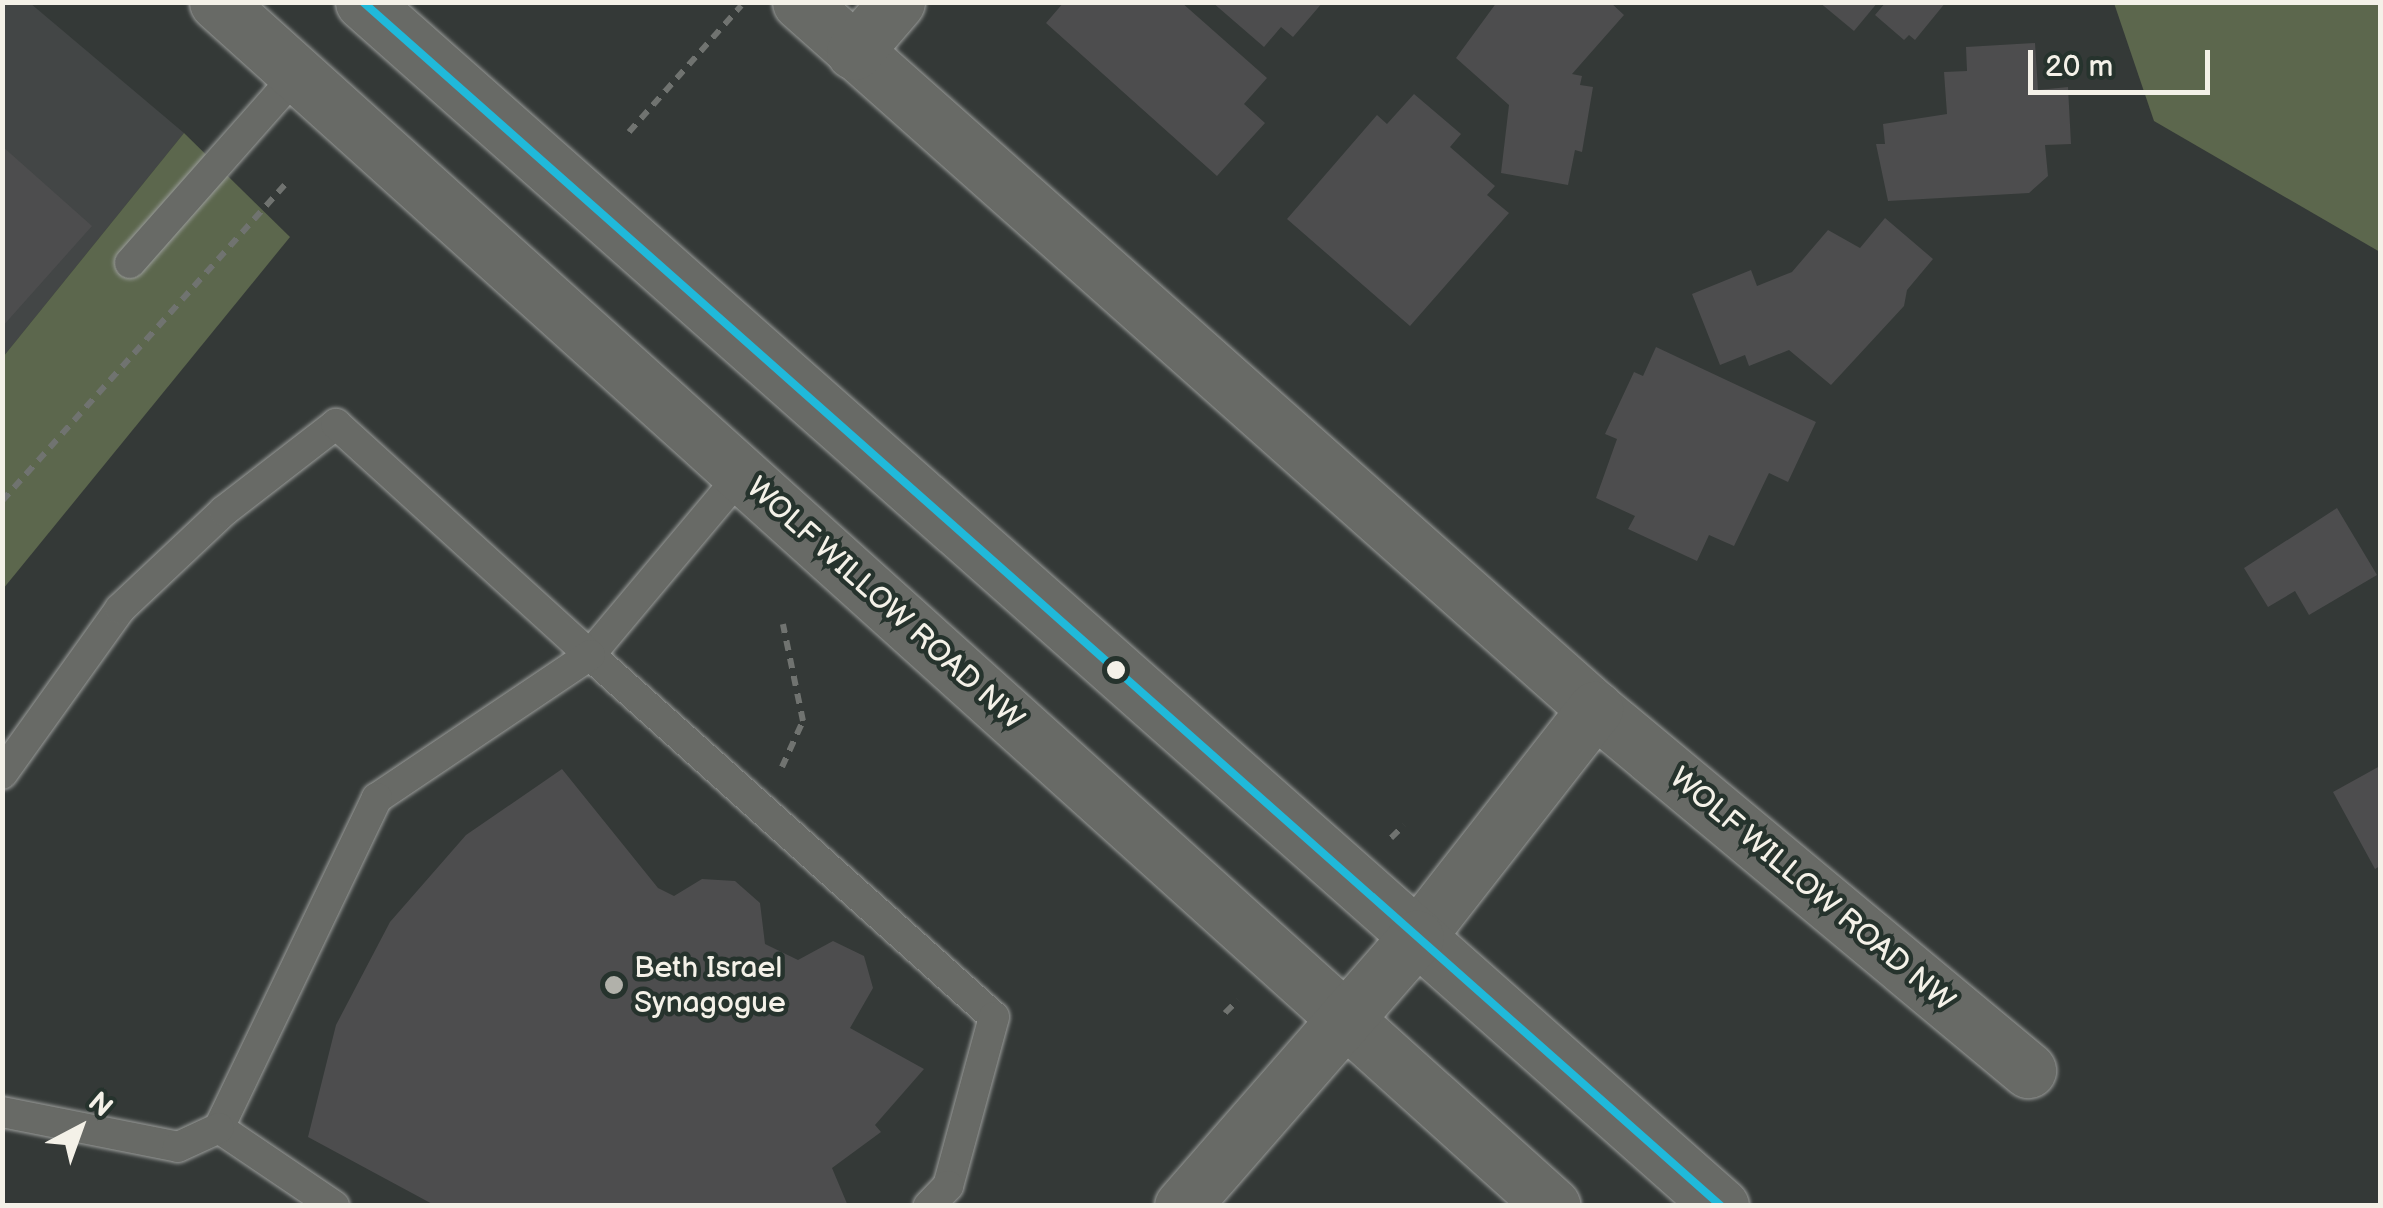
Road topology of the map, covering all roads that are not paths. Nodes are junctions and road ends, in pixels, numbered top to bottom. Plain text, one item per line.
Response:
1 (216, 2) edge
2 (363, 2) edge
3 (800, 2) edge
4 (896, 2) edge
5 (854, 52) junction
6 (299, 72) junction
7 (130, 263) dead end
8 (740, 476) junction
9 (590, 655) junction
10 (1595, 710) junction
11 (2, 774) edge
12 (1416, 938) junction
13 (1346, 1018) junction
14 (2028, 1070) dead end
15 (2, 1112) edge
16 (219, 1128) junction
17 (334, 1206) edge
18 (929, 1206) edge
19 (1182, 1206) edge
20 (1553, 1206) edge
21 (1722, 1206) edge

1 - 6 street, WOLF WILLOW ROAD NW
2 - 12 street
3 - 5 street, WOLF WILLOW ROAD NW
4 - 5 street
5 - 10 street, WOLF WILLOW ROAD NW
6 - 7 lane
6 - 8 street, WOLF WILLOW ROAD NW
8 - 9 lane
8 - 13 street, WOLF WILLOW ROAD NW
9 - 11 lane
9 - 16 lane
9 - 18 lane
10 - 12 street
10 - 14 street, WOLF WILLOW ROAD NW
12 - 13 street
12 - 21 street
13 - 19 street
13 - 20 street, WOLF WILLOW ROAD NW
15 - 16 lane
16 - 17 lane

